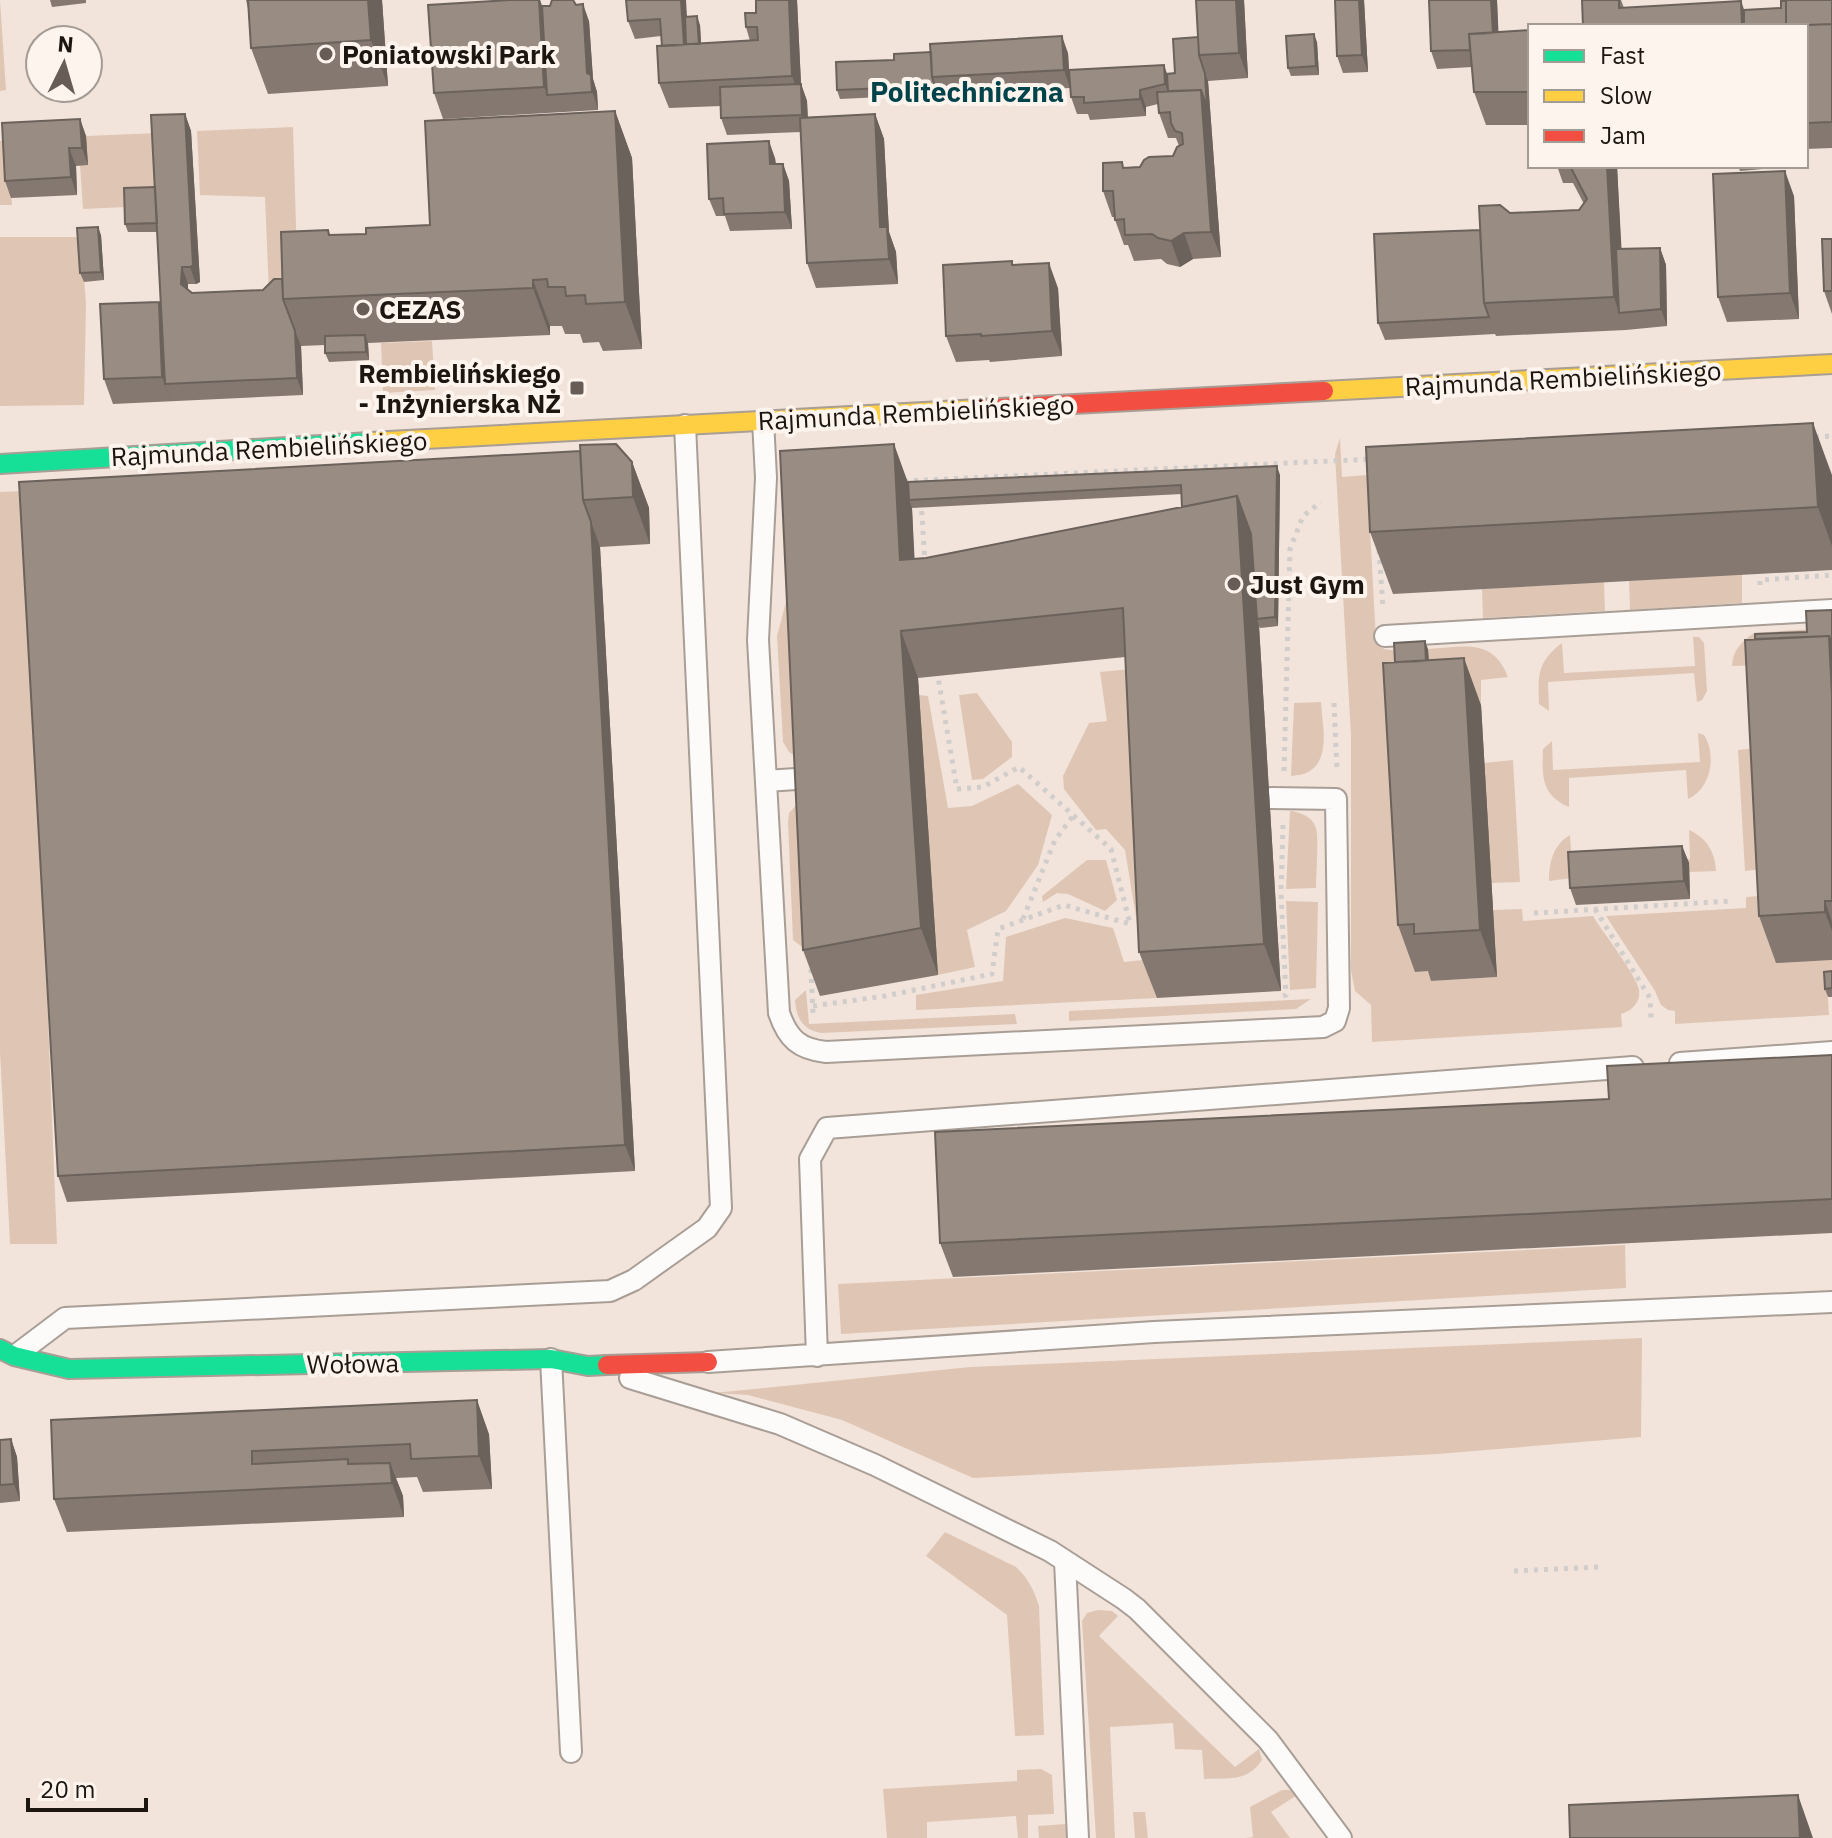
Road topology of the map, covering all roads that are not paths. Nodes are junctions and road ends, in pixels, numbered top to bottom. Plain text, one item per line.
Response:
1 (1832, 364) edge
2 (763, 420) junction
3 (685, 425) junction
4 (0, 464) edge
5 (1832, 610) edge
6 (1385, 636) road end
7 (811, 778) edge
8 (766, 781) junction
9 (1277, 799) road end
10 (1832, 1052) edge
11 (1832, 1302) edge
12 (7, 1353) edge
13 (817, 1356) junction
14 (551, 1359) junction
15 (708, 1362) joint
16 (588, 1366) junction
17 (1065, 1561) junction
18 (571, 1752) dead end
19 (1078, 1838) edge
20 (1341, 1838) edge

1 - 2 street, Rajmunda Rembielińskiego
2 - 3 street, Rajmunda Rembielińskiego
2 - 8 lane
3 - 4 street, Rajmunda Rembielińskiego
3 - 12 lane
5 - 6 lane
7 - 8 lane
8 - 9 lane
10 - 13 lane
11 - 13 lane
12 - 14 street, Wołowa
13 - 15 lane
14 - 16 street, Wołowa
14 - 18 lane
15 - 16 street, Wołowa
16 - 17 lane
17 - 19 lane
17 - 20 lane

